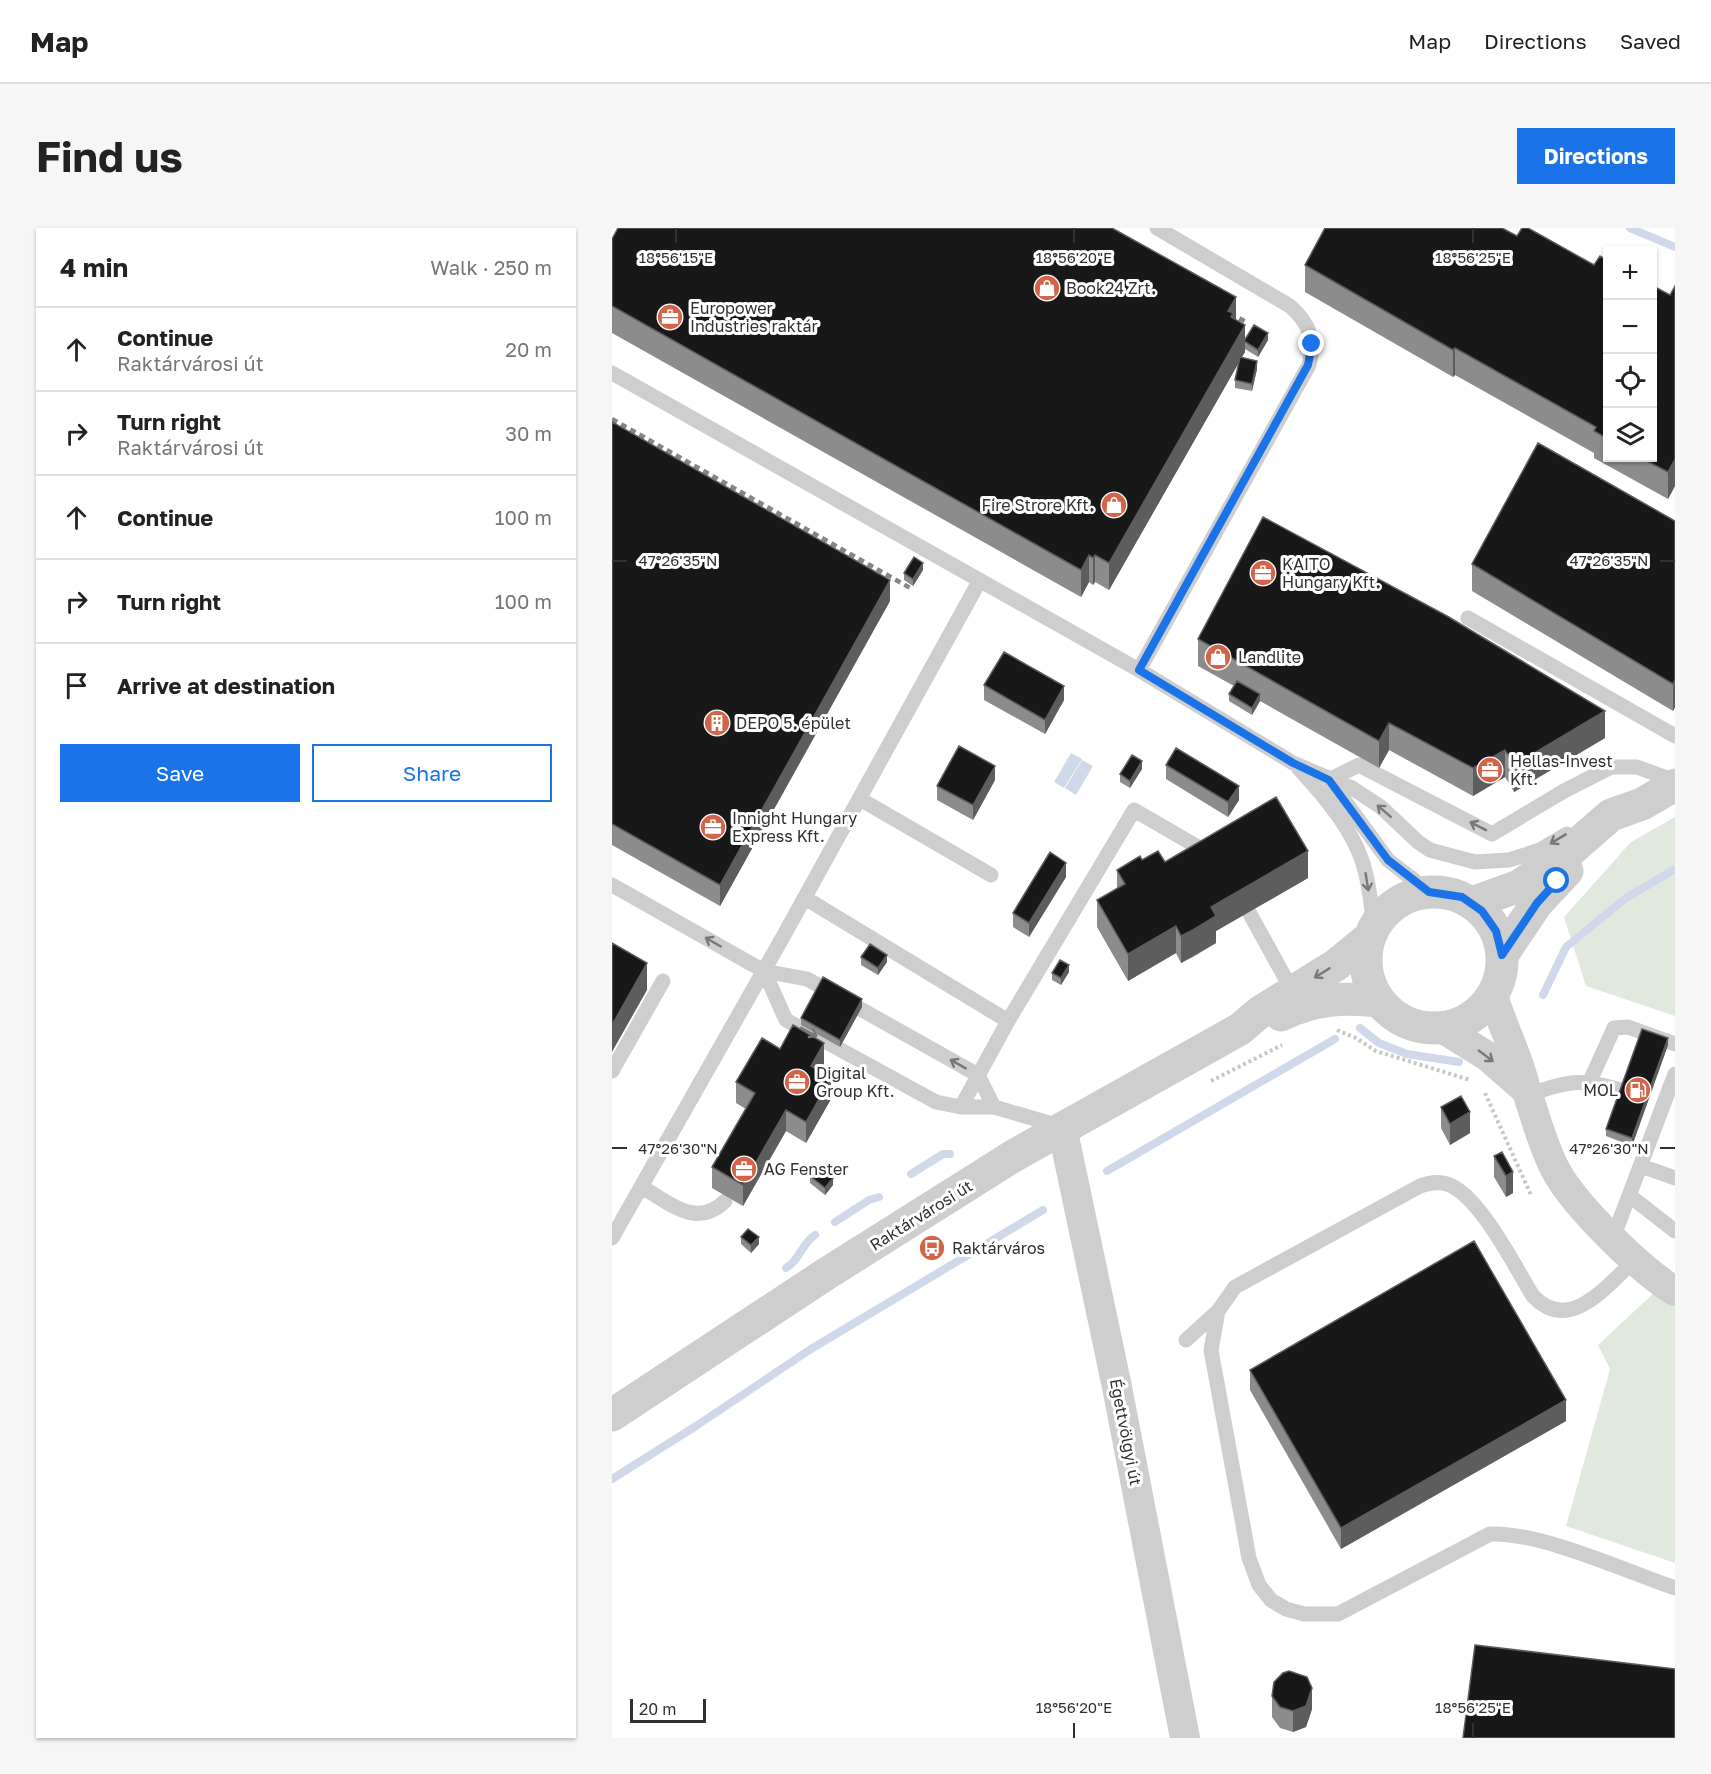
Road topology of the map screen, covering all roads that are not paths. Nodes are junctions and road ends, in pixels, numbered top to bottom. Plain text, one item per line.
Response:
1 (1157, 228) edge
2 (612, 373) edge
3 (980, 580) junction
4 (1468, 618) dead end
5 (1139, 670) junction
6 (1675, 736) edge
7 (1293, 763) junction
8 (1329, 780) junction
9 (1675, 781) edge
10 (1675, 786) edge
11 (860, 799) junction
12 (1642, 804) junction
13 (1611, 815) junction
14 (1214, 856) edge
15 (991, 875) dead end
16 (612, 885) edge
17 (1429, 892) junction
18 (805, 898) junction
19 (1472, 903) junction
20 (1250, 914) dead end
21 (1371, 932) junction
22 (1502, 955) junction
23 (764, 971) junction
24 (663, 981) dead end
25 (1293, 992) junction
26 (1493, 995) junction
27 (1379, 1001) junction
28 (1008, 1020) junction
29 (1442, 1028) junction
30 (1240, 1029) junction
31 (1675, 1044) edge
32 (612, 1071) edge
33 (1675, 1074) edge
34 (978, 1075) junction
35 (1590, 1081) junction
36 (1621, 1090) edge
37 (1527, 1092) junction
38 (961, 1107) junction
39 (994, 1107) junction
40 (1062, 1127) junction
41 (1641, 1166) junction
42 (1675, 1178) edge
43 (642, 1187) junction
44 (1630, 1196) junction
45 (725, 1201) dead end
46 (1675, 1231) edge
47 (612, 1238) edge
48 (1613, 1238) junction
49 (1634, 1261) junction
50 (1675, 1291) edge
51 (1218, 1311) junction
52 (1186, 1340) dead end
53 (612, 1415) edge
54 (1675, 1588) edge
55 (1185, 1738) edge

1 - 5 lane
2 - 3 lane
3 - 5 lane
3 - 11 lane
4 - 6 lane
5 - 7 lane
7 - 8 lane
7 -> 21 lane
9 -> 8 lane
13 -> 8 lane
8 - 17 lane
10 - 12 street, Raktárvárosi út
11 - 15 lane
11 - 18 lane
12 - 13 street, Raktárvárosi út
12 - 22 street, Raktárvárosi út
13 - 19 street, Raktárvárosi út
14 - 28 lane
23 -> 16 lane
17 - 19 street, Raktárvárosi út
17 - 21 street, Raktárvárosi út
18 - 23 lane
18 - 28 lane
19 - 22 street, Raktárvárosi út
20 - 25 lane
21 -> 25 street, Raktárvárosi út
21 - 27 street
22 - 26 street, Raktárvárosi út
34 -> 23 lane
23 -> 38 lane
23 - 43 lane
24 - 32 lane
25 - 30 street, Raktárvárosi út
26 - 29 street
26 - 37 street
27 - 29 street
27 - 30 street, Raktárvárosi út
28 - 34 lane
29 -> 37 street
30 - 40 street, Raktárvárosi út
31 - 35 lane
33 - 41 lane
34 - 38 lane
34 - 39 lane
35 - 36 lane
35 - 37 lane
37 - 48 street
38 - 39 lane
39 - 40 lane
40 - 53 street, Raktárvárosi út
40 - 55 street, Égettvölgyi út
41 - 42 lane
41 - 44 lane
43 - 45 lane
43 - 47 lane
44 - 46 lane
44 - 48 lane
48 - 49 street
49 - 50 street
49 - 51 lane
51 - 52 lane
51 - 54 lane

